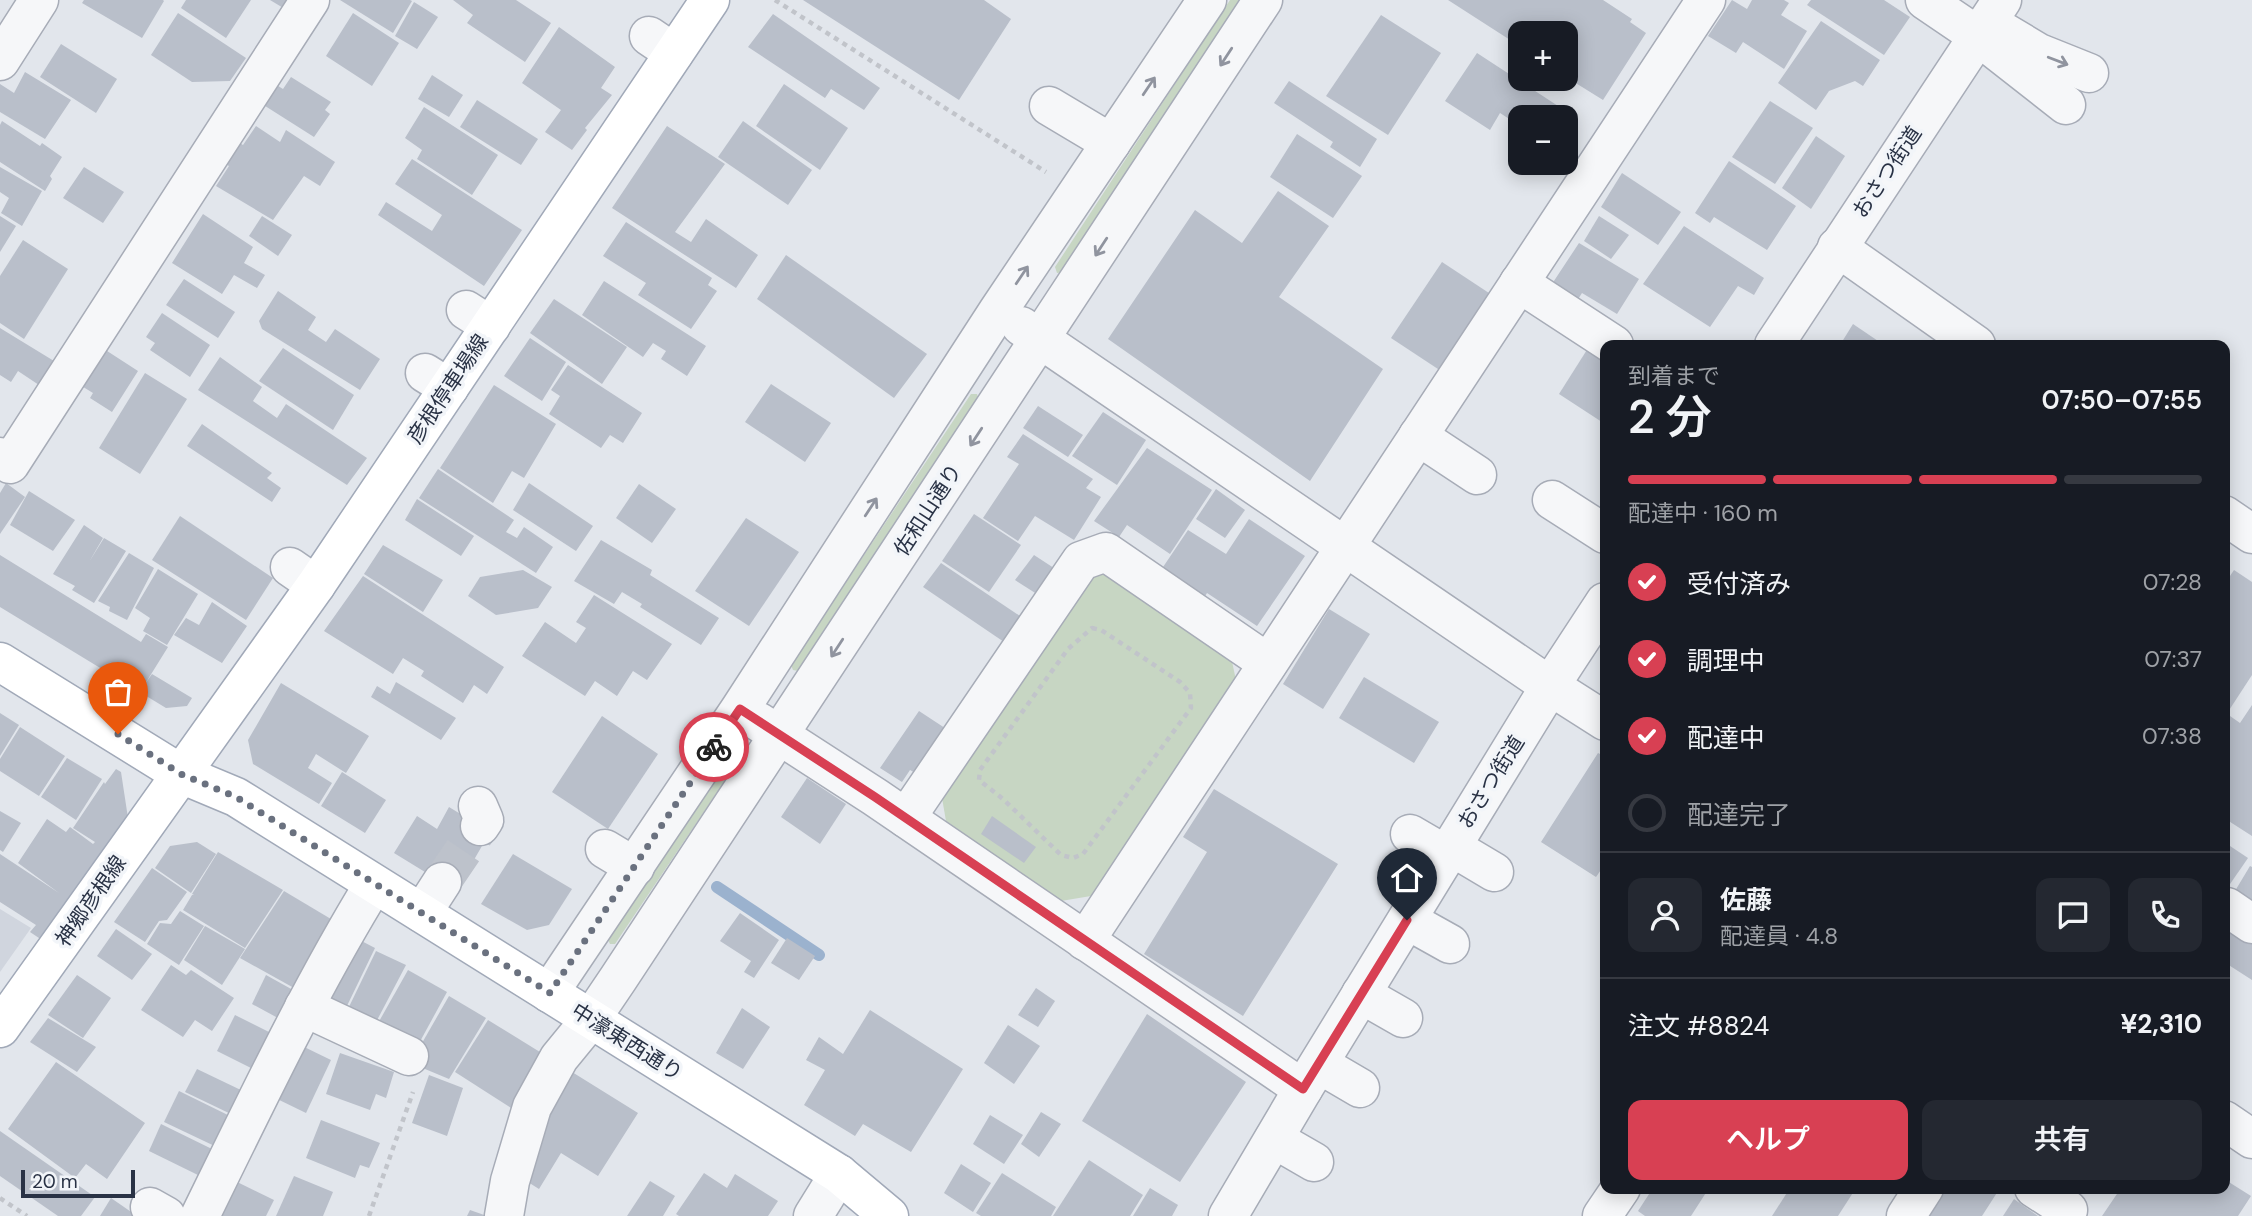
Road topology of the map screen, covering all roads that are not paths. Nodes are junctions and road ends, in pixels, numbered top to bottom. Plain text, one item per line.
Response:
1 (39, 0) edge
2 (310, 0) edge
3 (1207, 0) edge
4 (1263, 0) edge
5 (1706, 0) edge
6 (1925, 0) edge
7 (705, 2) edge
8 (1989, 19) edge
9 (0, 61) edge
10 (2089, 73) dead end
11 (2067, 105) dead end
12 (1049, 106) dead end
13 (1111, 143) junction
14 (1838, 247) junction
15 (1512, 285) junction
16 (988, 304) junction
17 (1041, 339) junction
18 (1606, 340) edge
19 (1777, 340) edge
20 (1961, 340) edge
21 (1412, 446) junction
22 (0, 457) edge
23 (1470, 486) dead end
24 (1600, 504) edge
25 (2230, 519) edge
26 (1600, 529) edge
27 (2252, 534) edge
28 (1346, 546) junction
29 (1600, 610) edge
30 (0, 662) edge
31 (1268, 663) junction
32 (1550, 686) junction
33 (740, 709) junction
34 (1600, 718) edge
35 (780, 735) junction
36 (181, 774) junction
37 (906, 818) junction
38 (1410, 834) dead end
39 (1449, 851) junction
40 (1494, 872) dead end
41 (374, 884) junction
42 (1407, 920) junction
43 (1086, 941) junction
44 (1450, 944) dead end
45 (550, 993) junction
46 (1361, 994) junction
47 (304, 1007) junction
48 (1403, 1018) dead end
49 (590, 1019) junction
50 (0, 1028) edge
51 (409, 1056) road end
52 (1311, 1077) junction
53 (1360, 1088) dead end
54 (2230, 1116) edge
55 (1274, 1139) junction
56 (2252, 1139) edge
57 (1314, 1162) dead end
58 (839, 1174) junction
59 (1920, 1194) edge
60 (2047, 1194) edge
61 (2071, 1205) edge
62 (879, 1213) edge
63 (1233, 1215) edge
64 (200, 1216) edge
65 (504, 1216) edge
66 (813, 1216) edge
67 (1906, 1216) edge

1 - 9 street
2 - 22 street
13 -> 3 street
4 -> 17 street, 佐和山通り
5 - 15 street
6 - 8 street
7 - 36 main road, 彦根停車場線
8 -> 10 street
8 - 11 street
8 - 14 street, おさつ街道
12 - 13 street
16 -> 13 street
14 - 19 street, おさつ街道
14 - 20 street
15 - 18 street
15 - 21 street
16 - 17 street
33 -> 16 street
17 - 28 street
17 -> 35 street, 佐和山通り
21 - 23 street
21 - 28 street
24 - 26 street
25 - 27 street
28 - 31 street
28 - 32 street
29 - 32 street, おさつ街道
30 - 36 main road, 中濠東西通り
31 - 37 street
31 - 43 street
32 - 34 street
32 - 39 street, おさつ街道
33 - 35 street
33 - 45 street
35 - 37 street
35 - 49 street, 佐和山通り
36 - 41 main road, 中濠東西通り
36 - 50 main road, 神郷彦根線
37 - 43 street
38 - 39 street
39 - 40 street
39 - 42 street, おさつ街道
41 - 45 main road, 中濠東西通り
41 - 47 street
42 - 44 street
42 - 46 street, おさつ街道
43 - 52 street
45 - 49 main road, 中濠東西通り
46 - 48 street
46 - 52 street, おさつ街道
47 - 51 street
47 - 64 street
49 - 58 main road, 中濠東西通り
49 - 65 street, 佐和山通り
52 - 53 street
52 - 55 street, おさつ街道
54 - 56 street
55 - 57 street
55 - 63 street, おさつ街道
58 - 62 main road, 中濠東西通り
58 - 66 street
59 - 67 street
60 - 61 street

